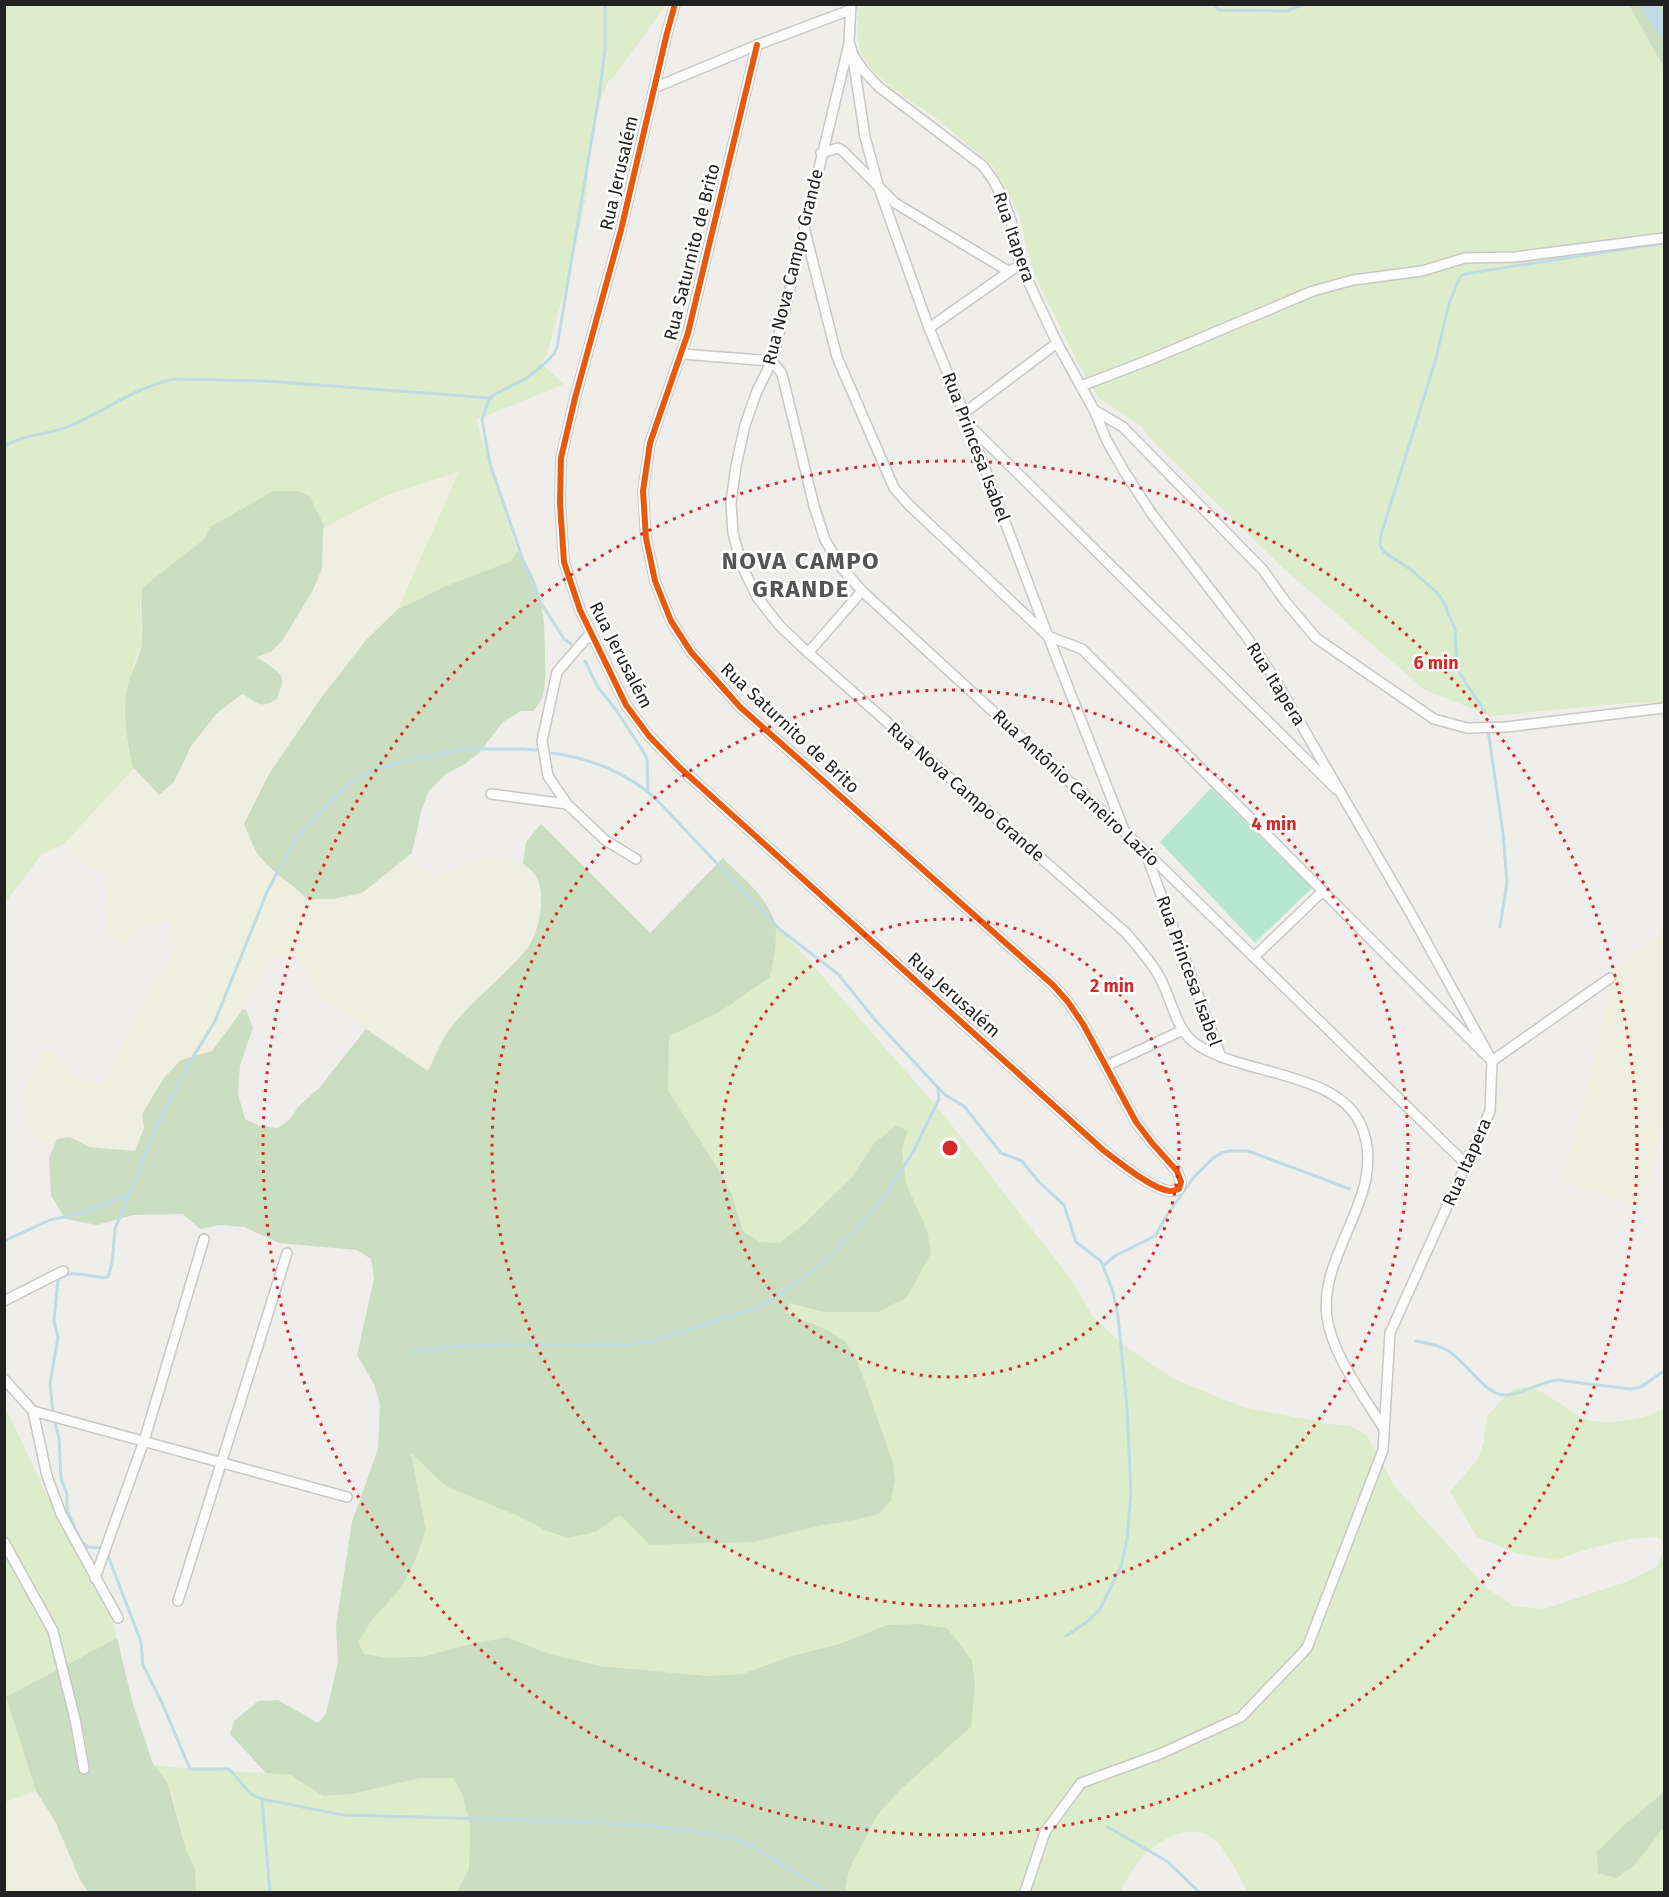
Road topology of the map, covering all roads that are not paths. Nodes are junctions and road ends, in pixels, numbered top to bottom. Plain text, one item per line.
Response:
1 (675, 4) edge
2 (851, 7) edge
3 (849, 42) junction
4 (757, 45) junction
5 (853, 55) junction
6 (654, 88) junction
7 (821, 153) junction
8 (879, 188) junction
9 (804, 228) junction
10 (1665, 238) edge
11 (1020, 264) junction
12 (1008, 271) junction
13 (929, 327) junction
14 (1057, 344) junction
15 (682, 354) junction
16 (772, 362) junction
17 (1081, 386) junction
18 (1094, 410) junction
19 (966, 418) junction
20 (862, 591) junction
21 (590, 634) junction
22 (1048, 636) junction
23 (808, 653) junction
24 (1665, 708) edge
25 (491, 794) dead end
26 (1347, 800) junction
27 (567, 804) junction
28 (1125, 832) junction
29 (1145, 851) junction
30 (636, 858) dead end
31 (1322, 892) junction
32 (1254, 957) junction
33 (1610, 978) dead end
34 (1183, 1030) junction
35 (1221, 1057) junction
36 (1492, 1061) junction
37 (1106, 1066) junction
38 (1466, 1164) junction
39 (1179, 1189) joint
40 (204, 1239) dead end
41 (287, 1253) dead end
42 (63, 1271) dead end
43 (4, 1301) edge
44 (4, 1379) edge
45 (33, 1411) junction
46 (1384, 1429) junction
47 (144, 1442) junction
48 (221, 1462) junction
49 (347, 1497) dead end
50 (4, 1542) edge
51 (96, 1578) junction
52 (177, 1601) dead end
53 (118, 1618) dead end
54 (84, 1768) dead end
55 (1025, 1893) edge

1 - 6 street, Rua Jerusalém
2 - 3 street, Rua Itapera
2 - 4 street
3 - 5 street, Rua Itapera
3 - 7 street, Rua Nova Campo Grande
4 - 6 street
4 - 15 street, Rua Saturnito de Brito
5 - 8 street, Rua Princesa Isabel
5 - 11 street, Rua Itapera
6 - 21 street, Rua Jerusalém
7 - 8 street
7 - 9 street, Rua Nova Campo Grande
8 - 12 street
8 - 13 street, Rua Princesa Isabel
9 - 16 street, Rua Nova Campo Grande
9 - 22 street
10 - 17 street
11 - 12 street
11 - 14 street, Rua Itapera
12 - 13 street
13 - 19 street, Rua Princesa Isabel
14 - 17 street, Rua Itapera
14 - 19 street
15 - 16 street
15 - 37 street, Rua Saturnito de Brito
16 - 20 street, Rua Antônio Carneiro Lazio
16 - 23 street, Rua Nova Campo Grande
17 - 18 street, Rua Itapera
18 - 24 street
18 - 26 street, Rua Itapera
19 - 22 street, Rua Princesa Isabel
19 - 26 street
20 - 23 street
20 - 28 street, Rua Antônio Carneiro Lazio
21 - 27 street
21 - 39 street, Rua Jerusalém
22 - 28 street, Rua Princesa Isabel
22 - 31 street
23 - 34 street, Rua Nova Campo Grande
25 - 27 street
26 - 36 street, Rua Itapera
27 - 30 street
28 - 29 street, Rua Antônio Carneiro Lazio
29 - 32 street, Rua Antônio Carneiro Lazio
29 - 35 street, Rua Princesa Isabel
31 - 32 street
31 - 36 street
32 - 38 street, Rua Antônio Carneiro Lazio
33 - 36 street
34 - 35 street, Rua Nova Campo Grande
34 - 37 street
35 - 46 street, Rua Nova Campo Grande
36 - 38 street, Rua Itapera
37 - 39 street, Rua Saturnito de Brito
38 - 46 street, Rua Itapera
40 - 47 street
41 - 48 street
42 - 43 street
44 - 45 street
45 - 47 street
45 - 51 street
46 - 55 street, Rua Itapera
47 - 48 street
47 - 51 street
48 - 49 street
48 - 52 street
50 - 54 street
51 - 53 street

